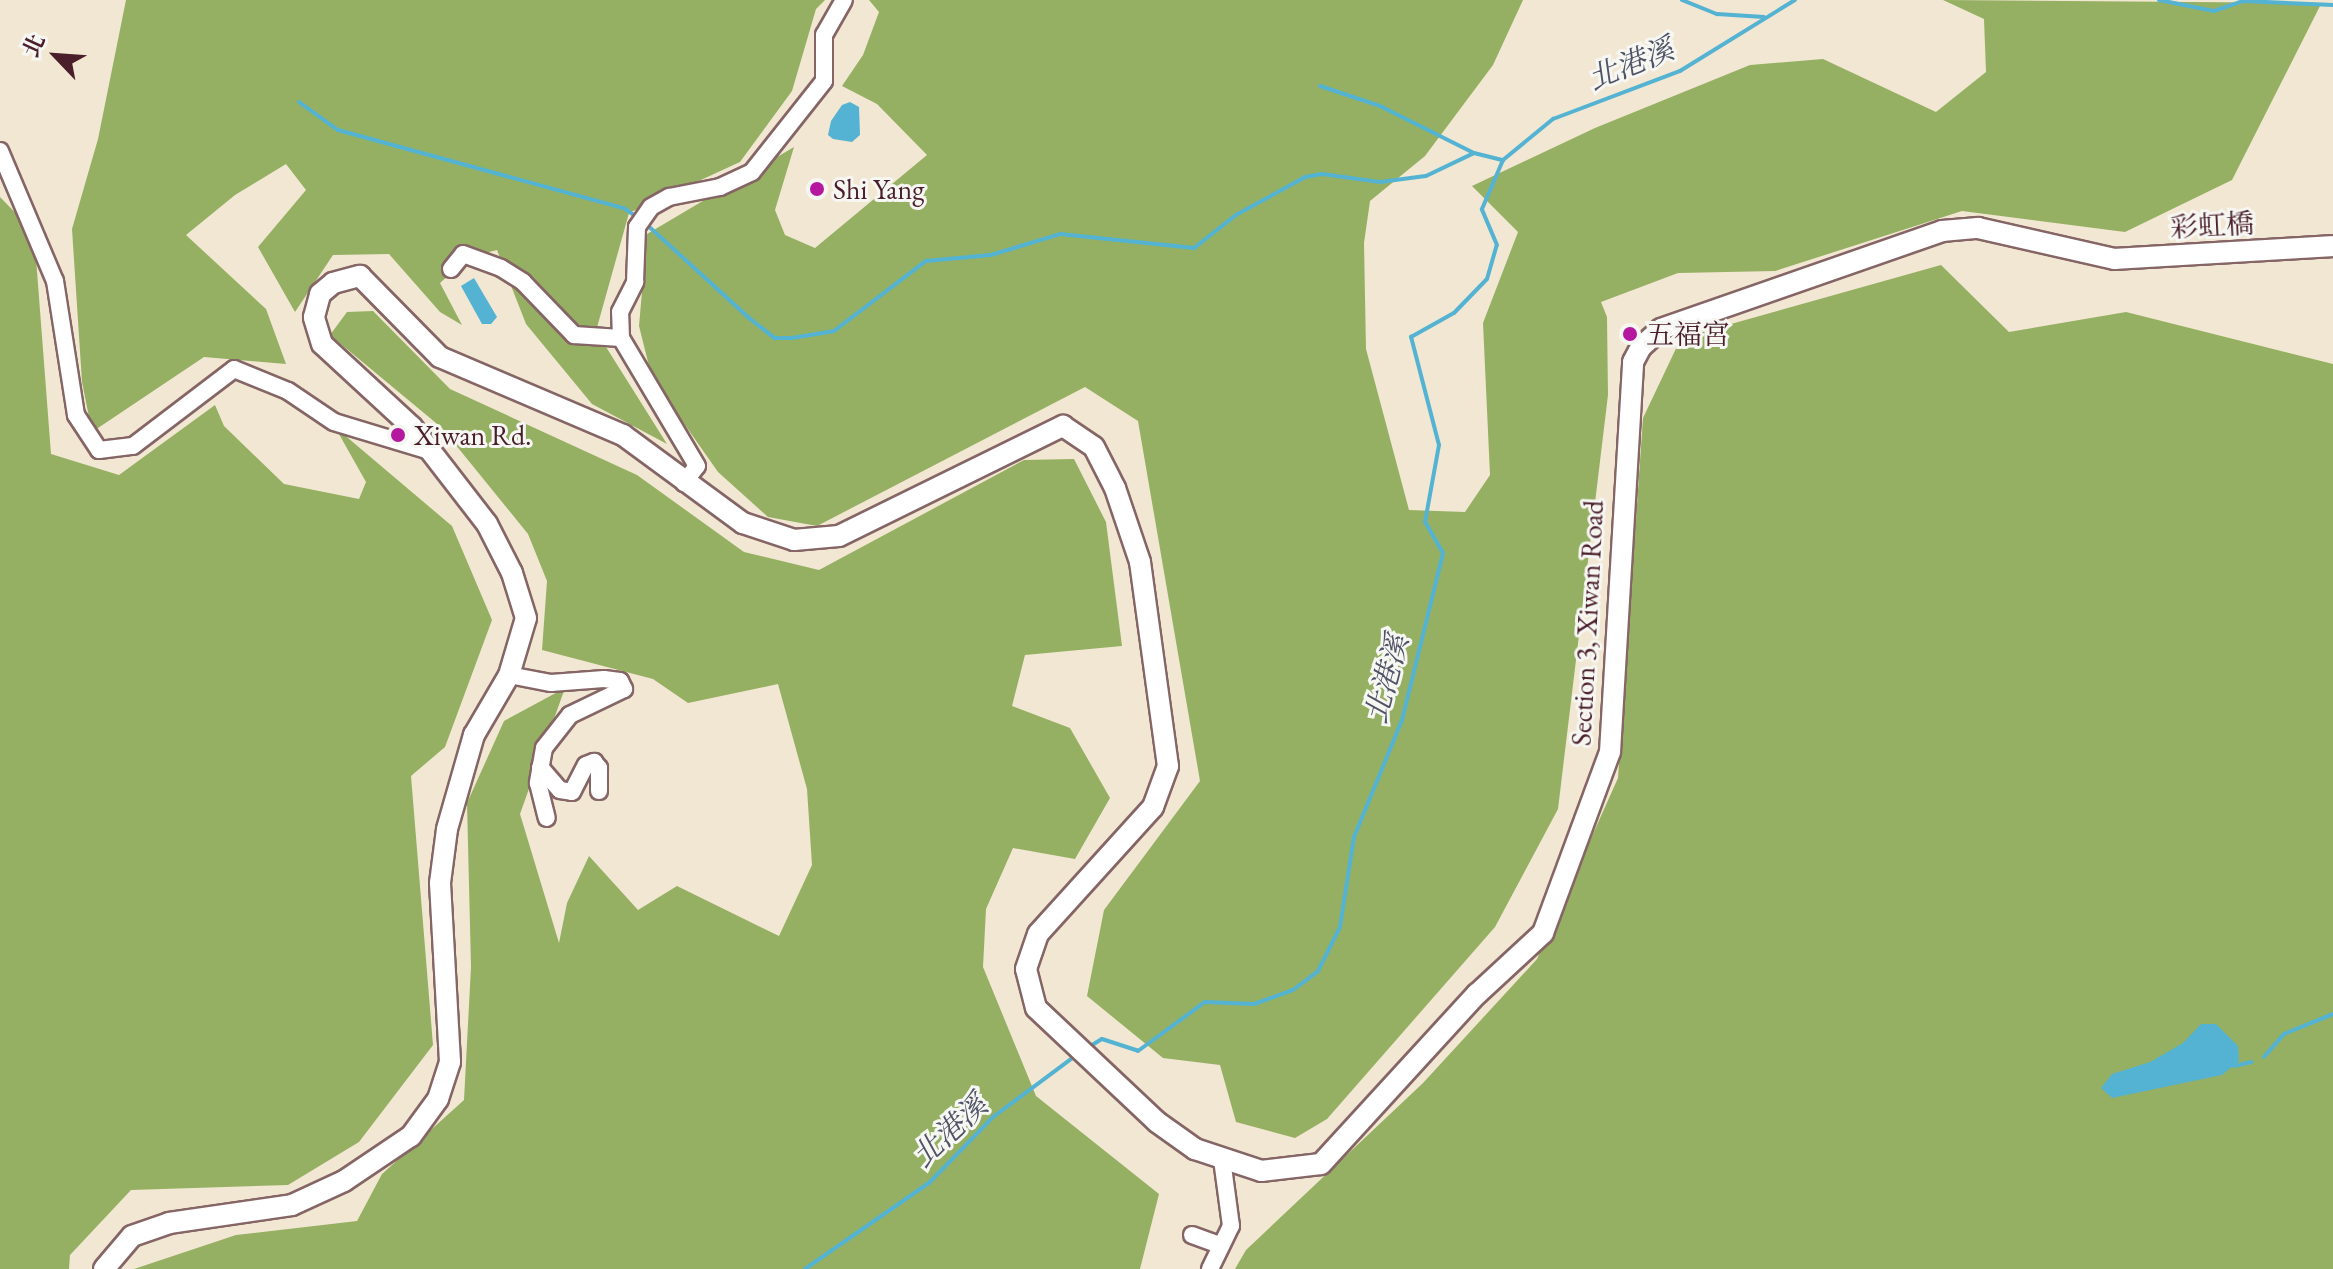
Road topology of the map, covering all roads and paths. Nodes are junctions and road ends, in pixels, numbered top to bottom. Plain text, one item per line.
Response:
1 (844, 0) edge
2 (0, 151) edge
3 (2333, 246) edge
4 (2095, 251) joint
5 (451, 269) dead end
6 (621, 338) junction
7 (433, 452) junction
8 (684, 483) junction
9 (509, 675) junction
10 (540, 767) junction
11 (599, 791) dead end
12 (547, 818) dead end
13 (1222, 1159) junction
14 (1192, 1235) dead end
15 (1220, 1245) junction
16 (104, 1269) edge
17 (1210, 1269) edge

1 - 6 street
2 - 7 street
3 - 4 street, 彩虹橋
4 - 13 street, Section 3, Xiwan Road
5 - 6 street
6 - 8 street
7 - 8 street
7 - 9 street
8 - 13 street, Section 3, Xiwan Road
9 - 10 street
9 - 16 street
10 - 11 street
10 - 12 street
13 - 15 street
14 - 15 street
15 - 17 street

